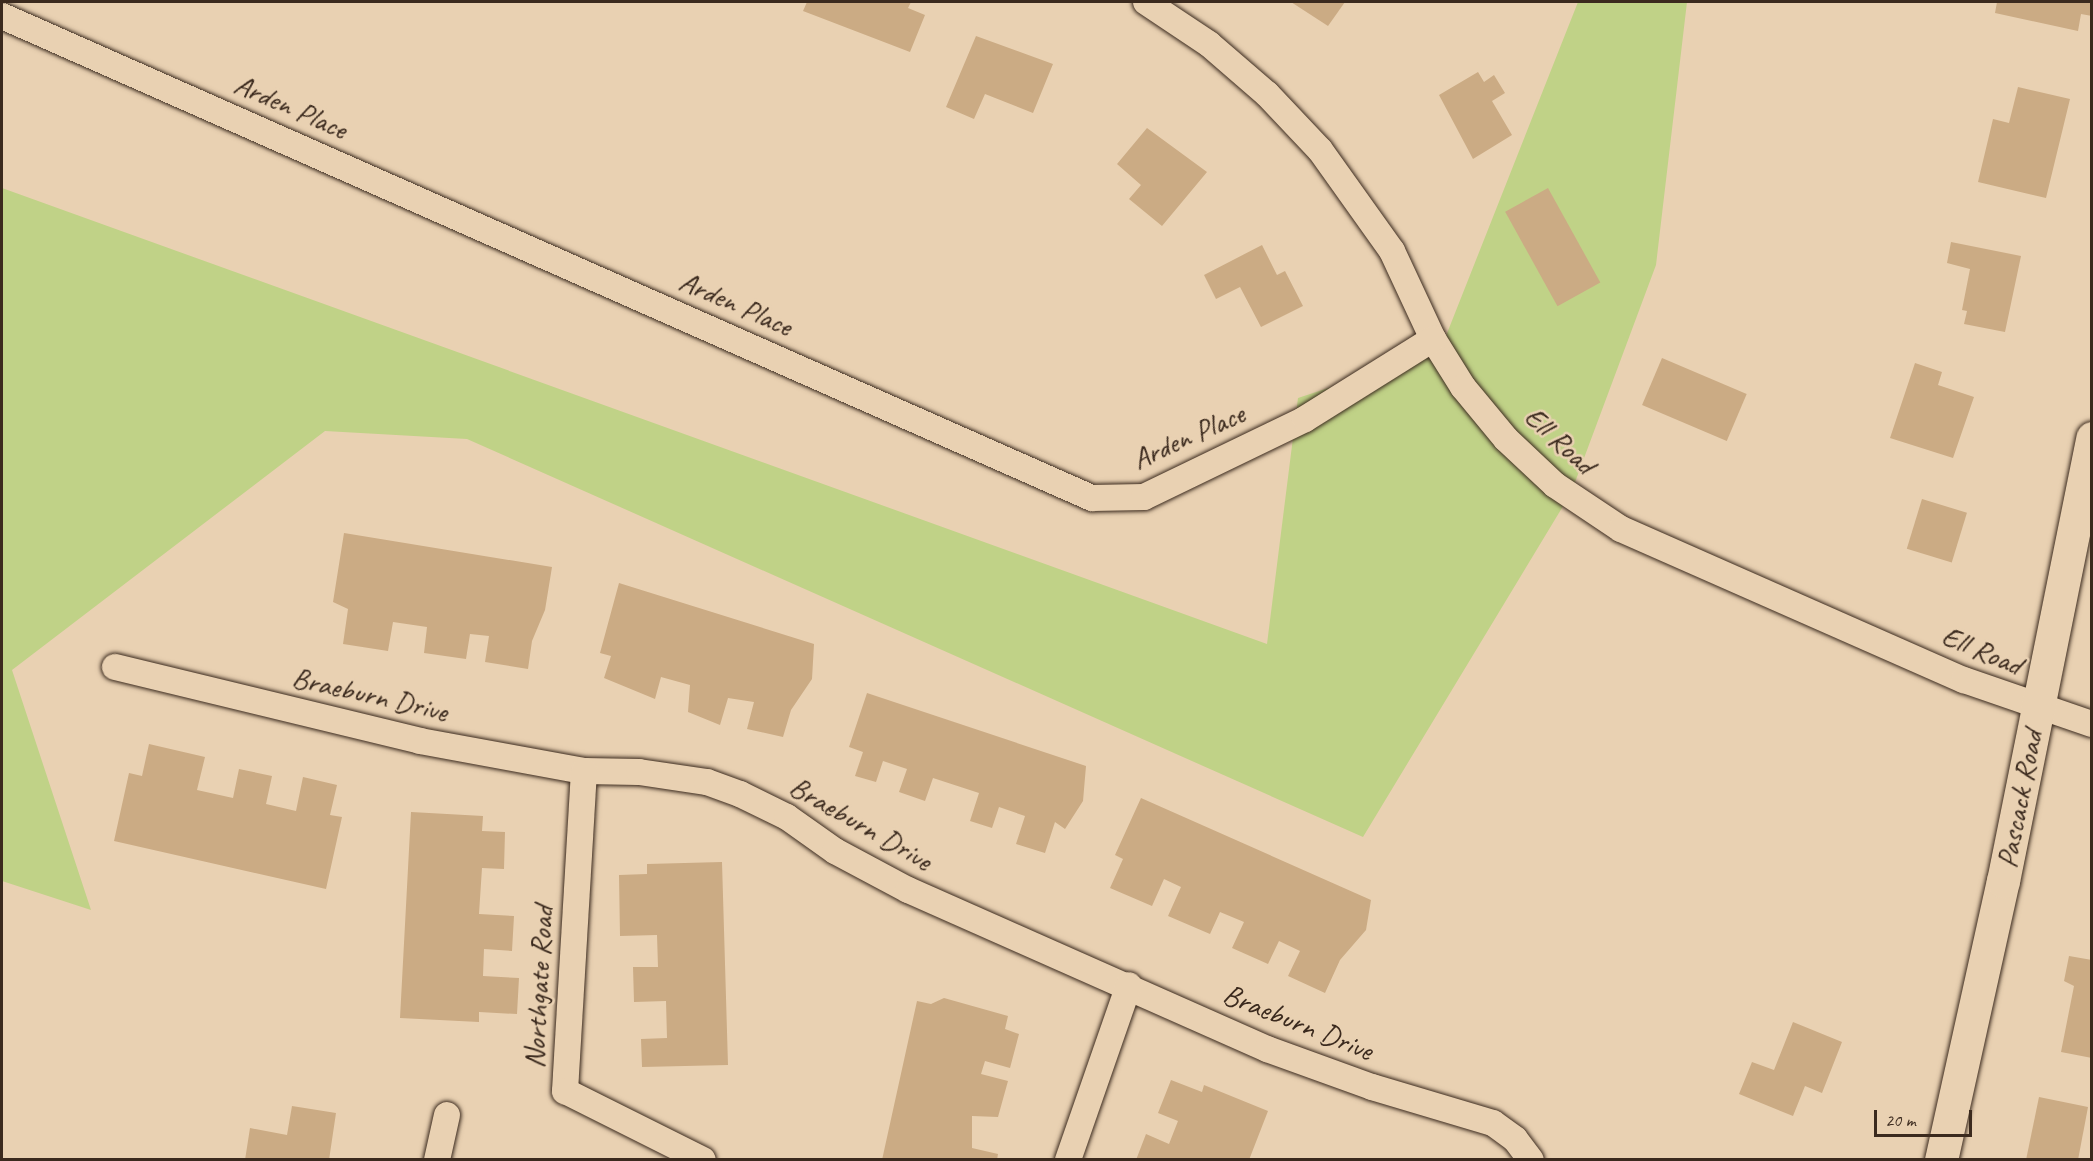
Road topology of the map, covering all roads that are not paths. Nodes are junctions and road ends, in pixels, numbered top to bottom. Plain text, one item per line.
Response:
1 (1151, 3) edge
2 (2, 16) edge
3 (1433, 339) junction
4 (2091, 438) edge
5 (115, 667) dead end
6 (2038, 707) junction
7 (2091, 724) edge
8 (584, 771) junction
9 (1129, 986) junction
10 (447, 1115) dead end
11 (437, 1160) edge
12 (703, 1160) edge
13 (1068, 1160) edge
14 (1531, 1160) edge
15 (1941, 1160) edge

1 - 3 street, Ell Road
2 - 3 street, Arden Place
3 - 6 street, Ell Road
4 - 6 street, Pascack Road
5 - 8 street, Braeburn Drive
6 - 7 street, Ell Road
6 - 15 street, Pascack Road
8 - 9 street, Braeburn Drive
8 - 12 street, Northgate Road
9 - 13 street
9 - 14 street, Braeburn Drive
10 - 11 street

